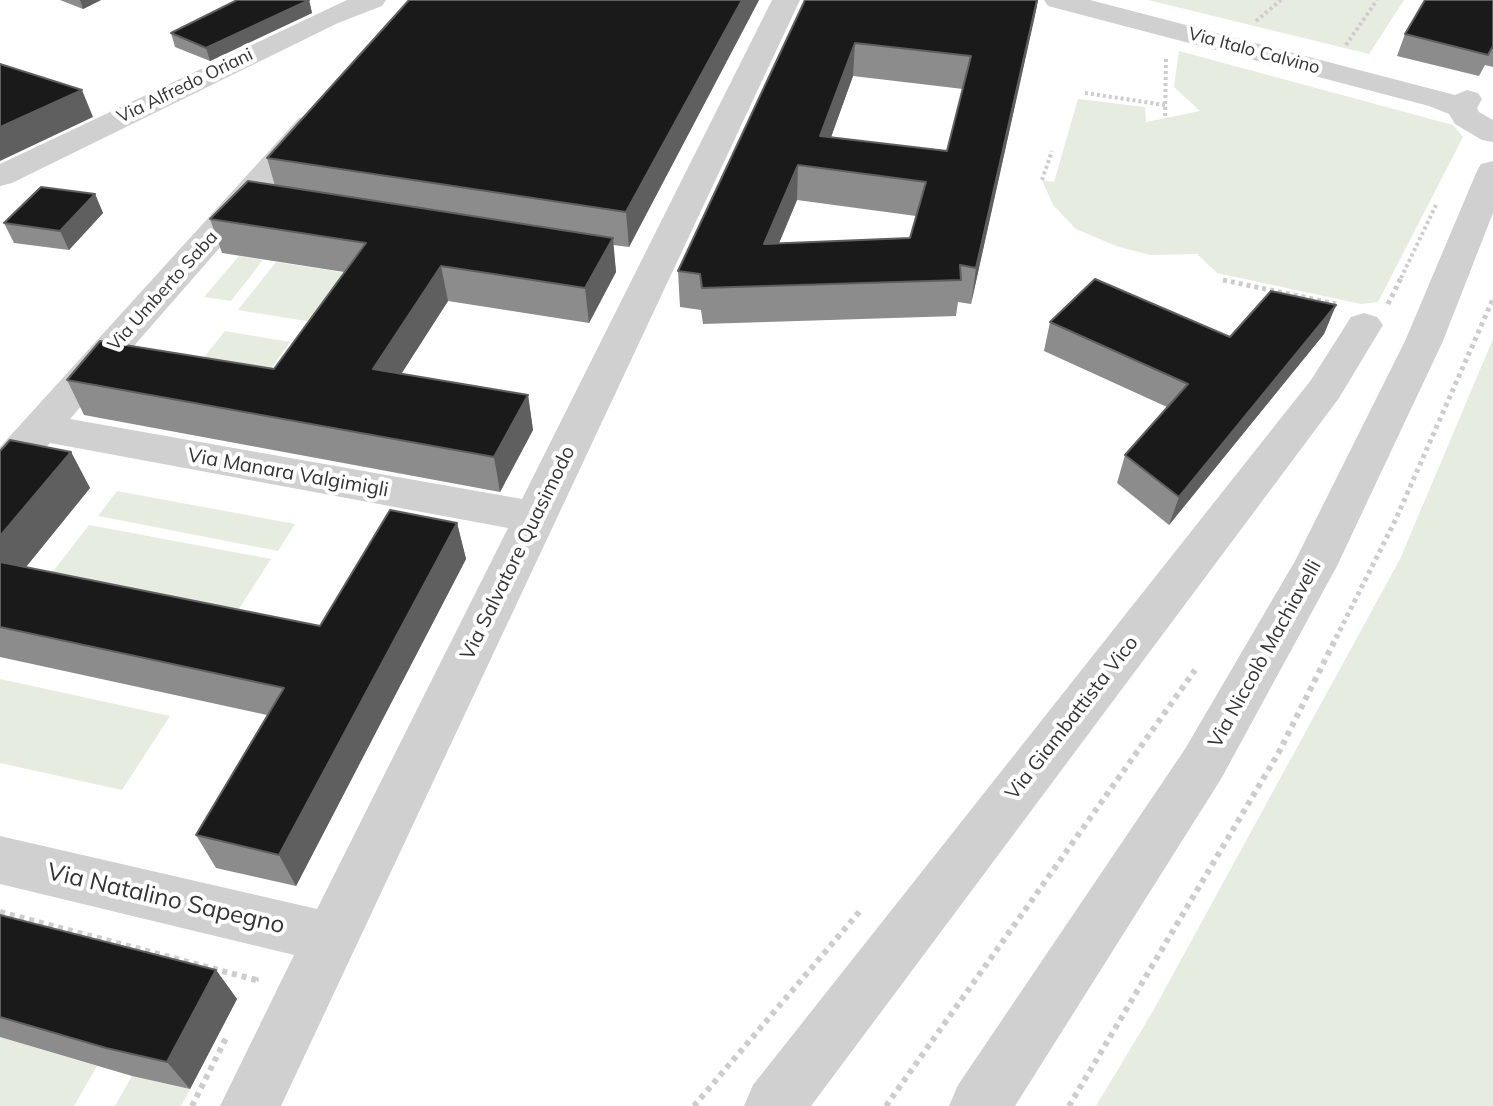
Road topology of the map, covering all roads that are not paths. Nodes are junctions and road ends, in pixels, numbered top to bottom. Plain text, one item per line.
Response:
1 (372, 0) edge
2 (786, 0) edge
3 (1058, 0) edge
4 (1468, 100) edge
5 (327, 106) edge
6 (1493, 143) edge
7 (0, 176) edge
8 (619, 259) dead end
9 (656, 265) junction
10 (1424, 341) junction
11 (1316, 400) junction
12 (1383, 427) junction
13 (41, 428) junction
14 (0, 473) edge
15 (535, 517) junction
16 (0, 860) edge
17 (332, 938) junction
18 (250, 1106) edge
19 (774, 1106) edge
20 (979, 1106) edge

1 - 7 street, Via Alfredo Oriani
2 - 9 street, Via Salvatore Quasimodo
3 - 4 street, Via Italo Calvino
4 - 6 street
5 - 13 street, Via Umberto Saba
6 - 10 street, Via Niccolò Machiavelli
8 - 9 street
9 - 15 street, Via Salvatore Quasimodo
10 - 11 street, Via Giambattista Vico
10 - 12 street, Via Niccolò Machiavelli
11 - 12 street
11 - 19 street, Via Giambattista Vico
12 - 20 street, Via Niccolò Machiavelli
13 - 14 street, Via Umberto Saba
13 - 15 street, Via Manara Valgimigli
15 - 17 street, Via Salvatore Quasimodo
16 - 17 street, Via Natalino Sapegno
17 - 18 street, Via Salvatore Quasimodo

